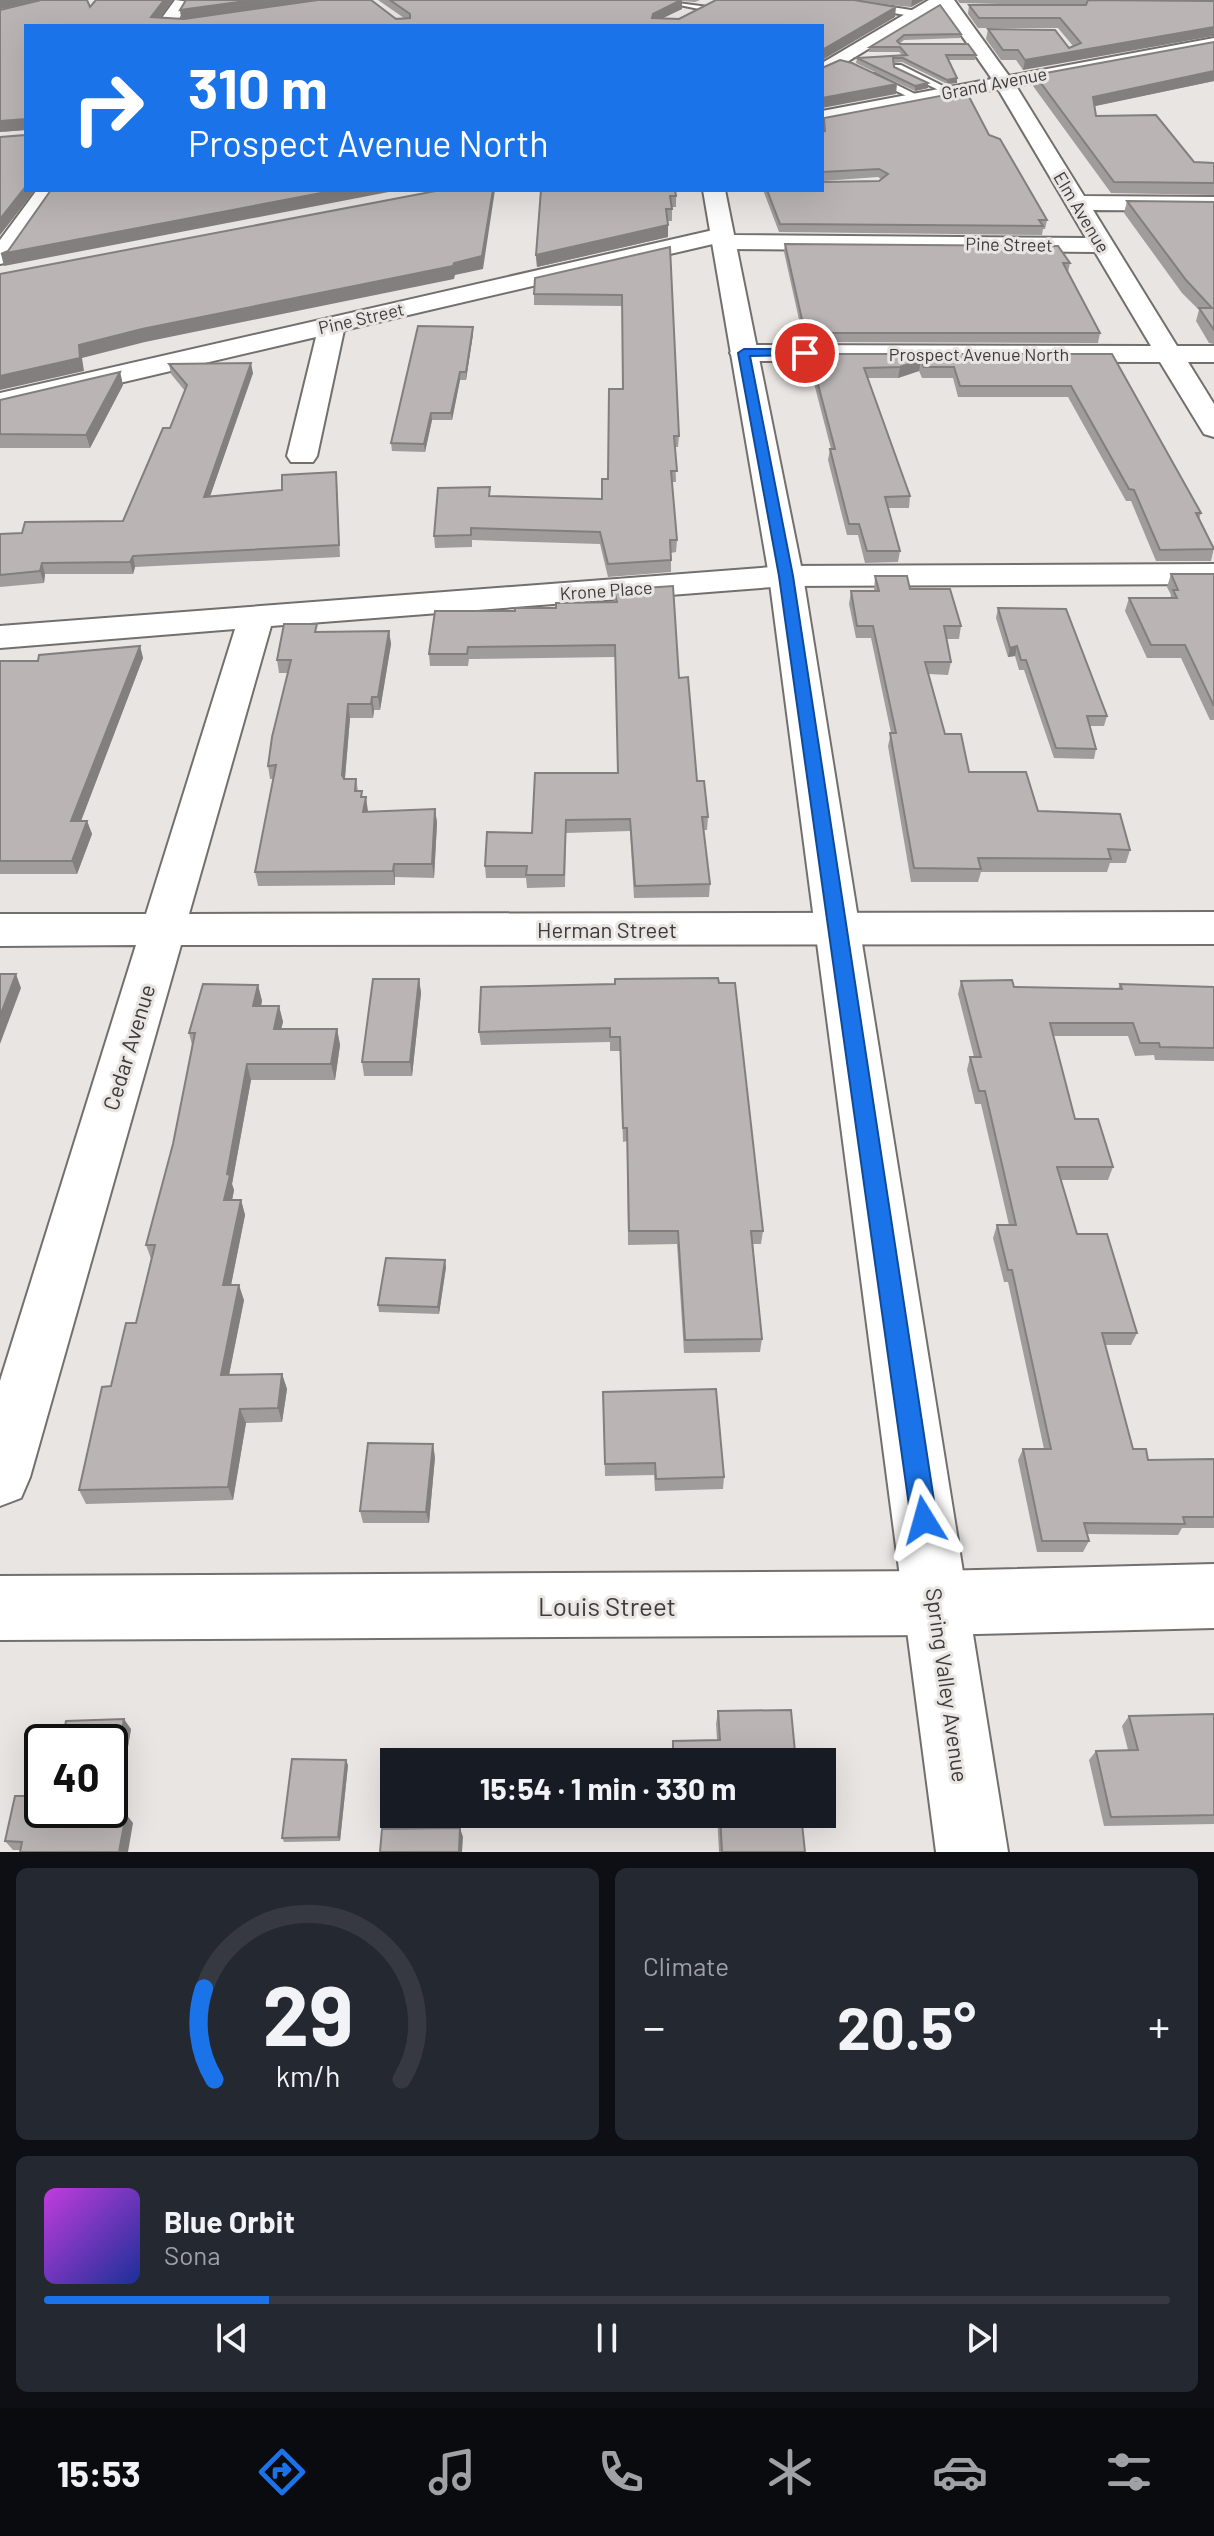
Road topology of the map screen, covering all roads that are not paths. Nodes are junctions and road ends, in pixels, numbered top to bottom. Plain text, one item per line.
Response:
1 (659, 0) edge
2 (183, 1) edge
3 (712, 4) edge
4 (856, 5) edge
5 (941, 5) edge
6 (677, 20) edge
7 (171, 24) edge
8 (1214, 43) edge
9 (863, 58) edge
10 (887, 58) edge
11 (832, 63) edge
12 (1003, 81) junction
13 (950, 92) junction
14 (918, 98) junction
15 (824, 117) edge
16 (47, 192) edge
17 (714, 192) edge
18 (1077, 203) junction
19 (1214, 204) edge
20 (723, 238) junction
21 (1103, 245) junction
22 (5, 269) edge
23 (332, 324) junction
24 (744, 353) junction
25 (1169, 354) junction
26 (1214, 354) edge
27 (0, 402) edge
28 (1214, 428) edge
29 (302, 456) dead end
30 (1214, 574) edge
31 (786, 576) junction
32 (256, 617) junction
33 (0, 637) edge
34 (837, 928) junction
35 (1214, 928) edge
36 (0, 930) edge
37 (163, 930) junction
38 (0, 1477) edge
39 (1214, 1596) edge
40 (936, 1603) junction
41 (0, 1608) edge
42 (972, 1852) edge

1 - 3 lane
2 - 7 street
3 - 6 street
4 - 5 lane
5 - 11 street
5 - 12 street, Elm Avenue
8 - 12 street, Grand Avenue
9 - 11 lane
10 - 13 lane
11 - 14 lane
12 - 13 street, Grand Avenue
12 - 18 street, Elm Avenue
13 - 14 street, Grand Avenue
14 - 15 street, Grand Avenue
16 - 22 street
17 - 20 street, Spring Valley Avenue
18 - 19 street
18 - 21 street, Elm Avenue
20 - 21 street, Pine Street
20 - 23 street, Pine Street
20 - 24 street, Spring Valley Avenue
21 - 25 street, Elm Avenue
23 - 27 street, Pine Street
23 - 29 street
24 - 25 street, Prospect Avenue North
24 - 31 street, Spring Valley Avenue
25 - 26 street, Prospect Avenue North
25 - 28 street, Elm Avenue
30 - 31 street, Krone Place
31 - 32 street, Krone Place
31 - 34 street, Spring Valley Avenue
32 - 33 street, Krone Place
32 - 37 street, Cedar Avenue
34 - 35 street, Herman Street
34 - 37 street, Herman Street
34 - 40 street, Spring Valley Avenue
36 - 37 street, Herman Street
37 - 38 street, Cedar Avenue
39 - 40 street, Louis Street
40 - 41 street, Louis Street
40 - 42 street, Spring Valley Avenue

